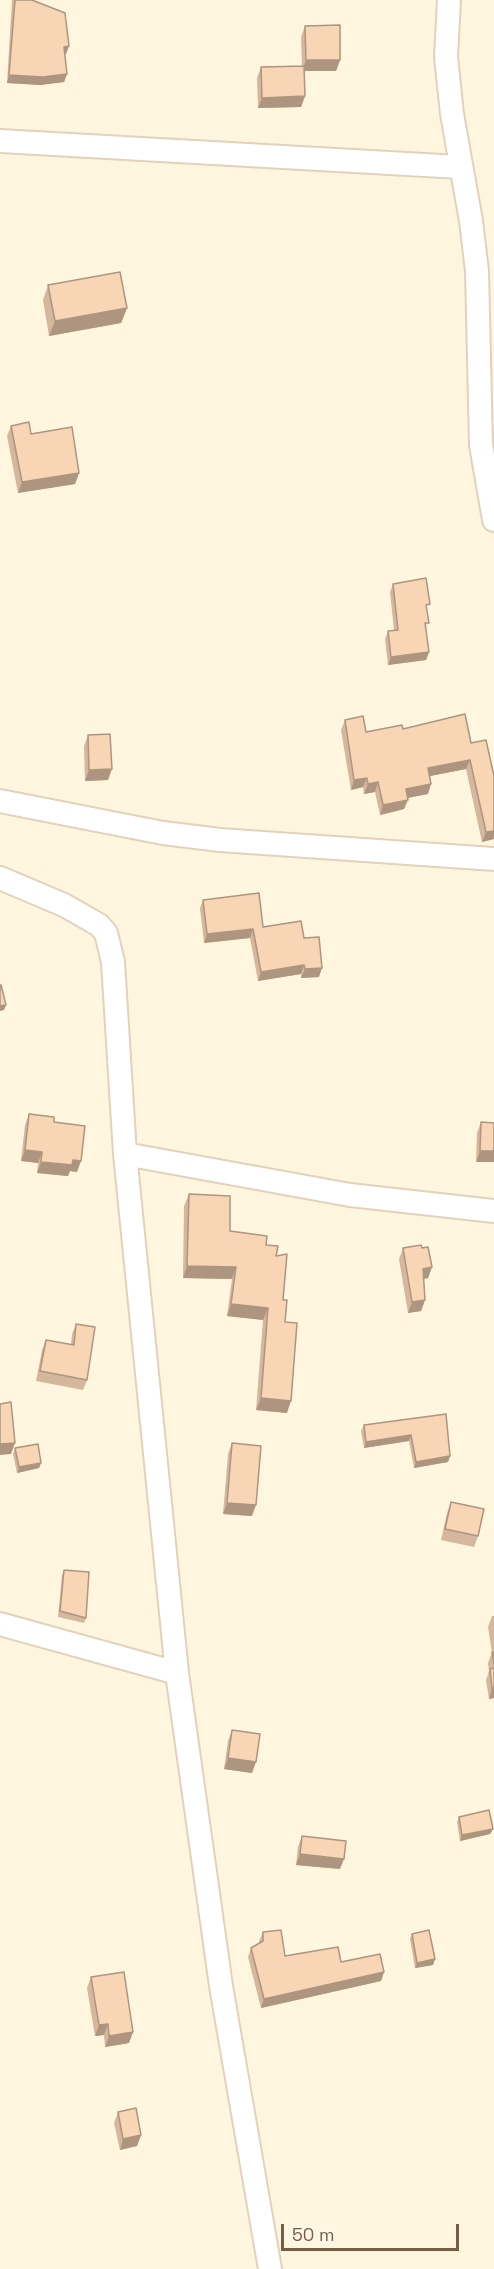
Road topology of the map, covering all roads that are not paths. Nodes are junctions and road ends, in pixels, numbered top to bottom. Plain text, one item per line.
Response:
1 (449, 0) edge
2 (0, 141) edge
3 (460, 167) junction
4 (494, 520) edge
5 (0, 801) edge
6 (494, 859) edge
7 (0, 878) edge
8 (125, 1154) junction
9 (494, 1211) edge
10 (0, 1624) edge
11 (177, 1673) junction
12 (270, 2269) edge

1 - 3 street
2 - 3 street
3 - 4 street
5 - 6 street
7 - 8 street
8 - 9 street
8 - 11 street
10 - 11 street
11 - 12 street

